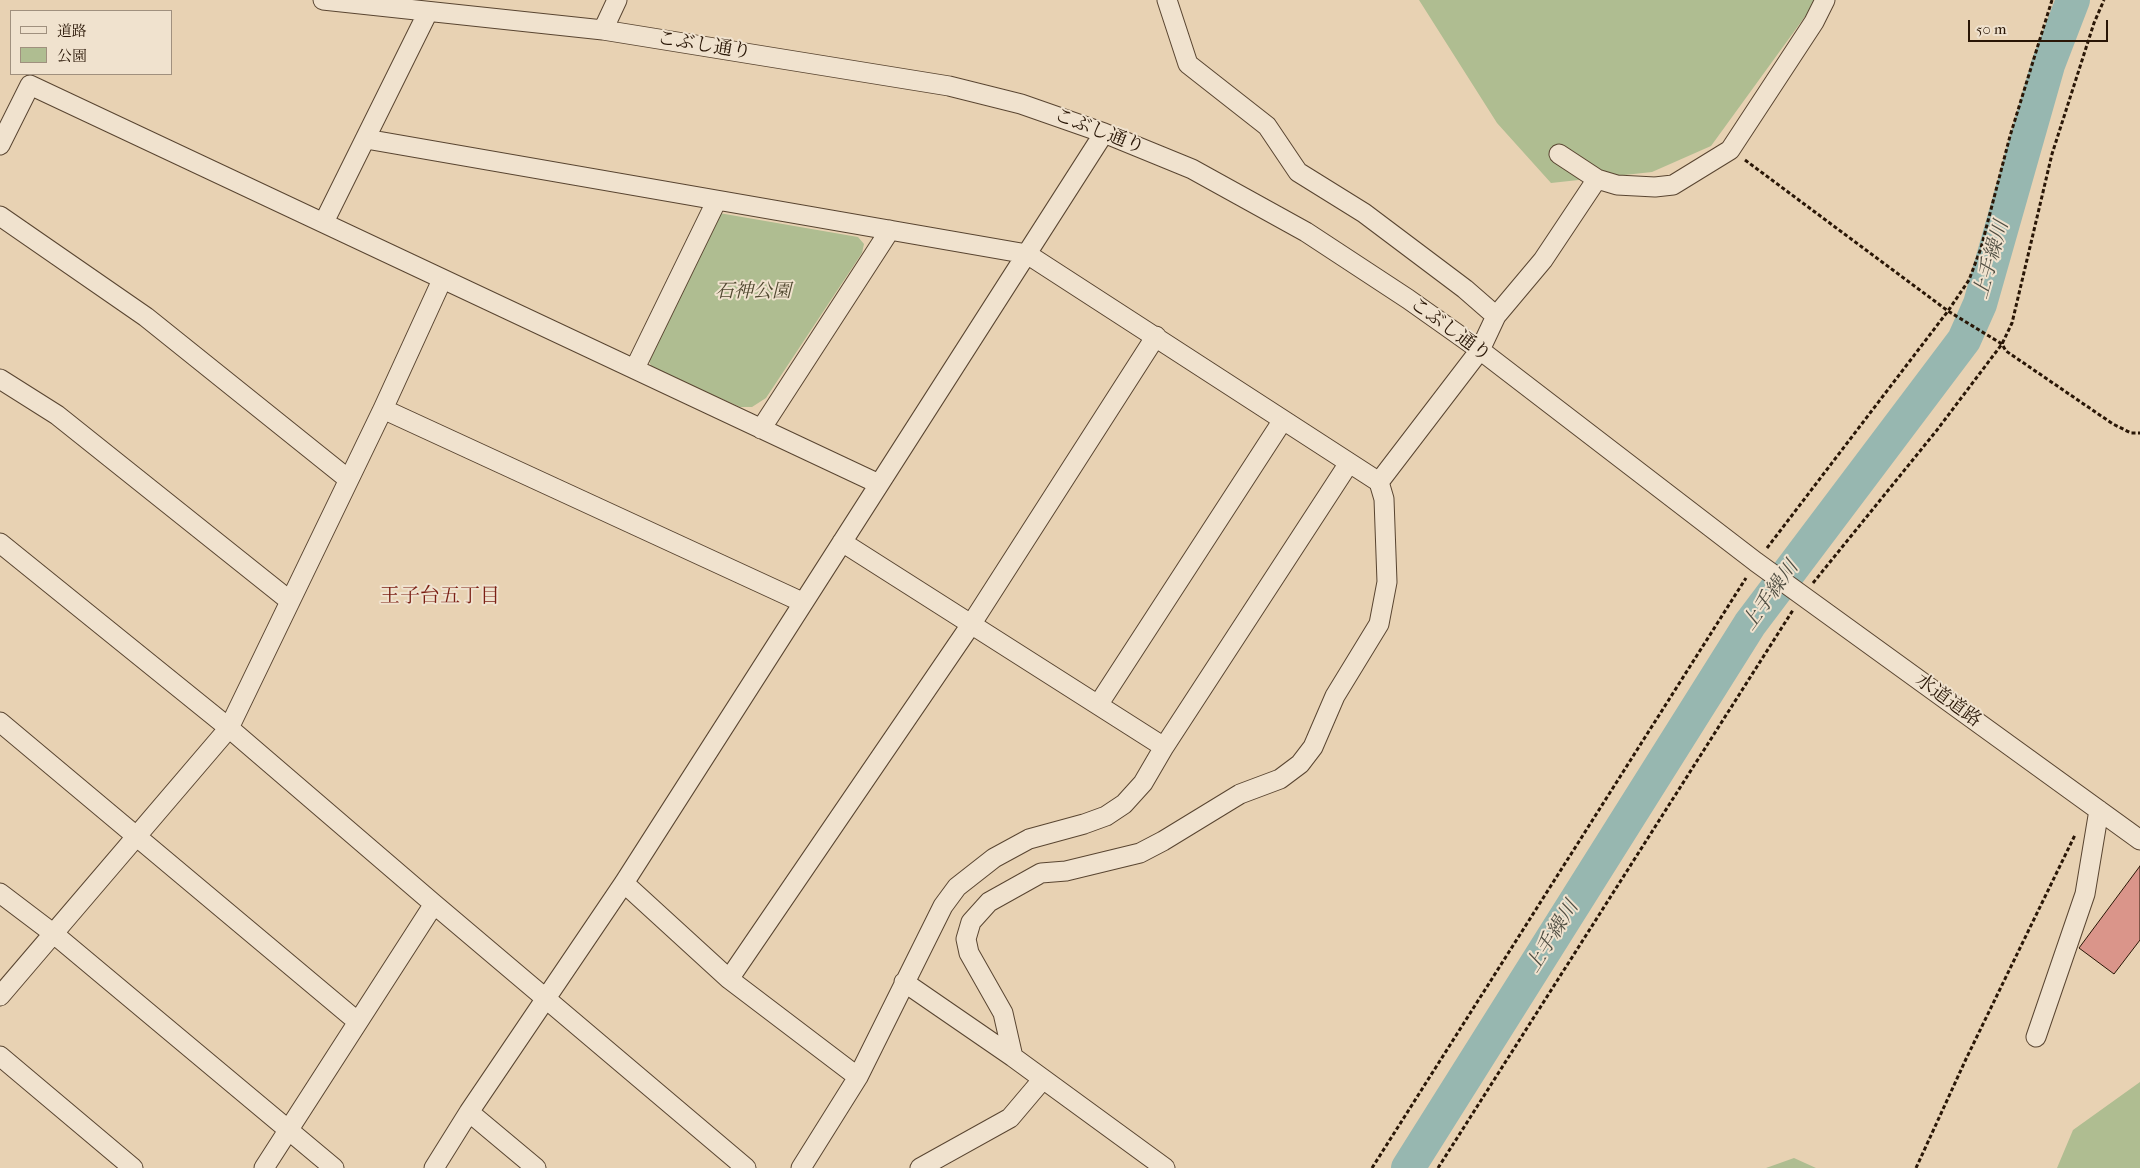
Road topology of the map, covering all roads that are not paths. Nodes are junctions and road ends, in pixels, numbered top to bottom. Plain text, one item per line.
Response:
1 (323, 0) edge
2 (617, 0) edge
3 (1167, 0) edge
4 (1825, 0) edge
5 (428, 12) junction
6 (602, 30) junction
7 (1104, 133) junction
8 (366, 139) junction
9 (0, 145) edge
10 (1559, 154) dead end
11 (1598, 179) junction
12 (716, 202) junction
13 (0, 216) edge
14 (324, 222) junction
15 (890, 230) junction
16 (1027, 254) junction
17 (442, 280) junction
18 (1496, 316) junction
19 (1156, 336) junction
20 (1480, 350) junction
21 (635, 368) junction
22 (0, 379) edge
23 (383, 409) junction
24 (1283, 420) junction
25 (761, 429) junction
26 (1349, 463) junction
27 (348, 479) junction
28 (1379, 482) junction
29 (879, 484) junction
30 (0, 542) edge
31 (842, 542) junction
32 (1756, 562) joint
33 (290, 601) junction
34 (802, 602) junction
35 (972, 623) junction
36 (1098, 705) junction
37 (0, 722) edge
38 (229, 728) junction
39 (1164, 747) junction
40 (2096, 807) junction
41 (136, 836) junction
42 (2140, 840) edge
43 (624, 883) junction
44 (0, 893) edge
45 (434, 904) junction
46 (54, 934) junction
47 (728, 979) junction
48 (904, 982) junction
49 (0, 996) edge
50 (547, 999) junction
51 (358, 1022) junction
52 (2036, 1037) dead end
53 (0, 1056) edge
54 (1013, 1057) junction
55 (858, 1077) junction
56 (1043, 1079) junction
57 (469, 1112) junction
58 (288, 1130) junction
59 (133, 1168) edge
60 (264, 1168) edge
61 (334, 1168) edge
62 (434, 1168) edge
63 (536, 1168) edge
64 (746, 1168) edge
65 (802, 1168) edge
66 (920, 1168) edge
67 (1165, 1168) edge

1 - 5 street, こぶし通り
2 - 6 street
3 - 18 street
4 - 11 street
5 - 6 street, こぶし通り
5 - 8 street
6 - 7 street, こぶし通り
7 - 16 street
7 - 20 street, こぶし通り
8 - 12 street
8 - 14 street
9 - 14 street
10 - 11 street
11 - 18 street
12 - 15 street
12 - 21 street
13 - 27 street
14 - 17 street
15 - 16 street
15 - 25 street
16 - 19 street
16 - 29 street
17 - 21 street
17 - 23 street
18 - 20 street
19 - 24 street
19 - 35 street
20 - 28 street
20 - 32 street, こぶし通り
21 - 25 street
22 - 33 street
23 - 27 street
23 - 34 street
24 - 26 street
24 - 36 street
25 - 29 street
26 - 28 street
26 - 39 street
27 - 33 street
28 - 54 street
29 - 31 street
30 - 38 street
31 - 34 street
31 - 35 street
32 - 40 street, 水道道路
33 - 38 street
34 - 43 street
35 - 36 street
35 - 47 street
36 - 39 street
37 - 41 street
38 - 41 street
38 - 45 street
39 - 48 street
40 - 42 street, 水道道路
40 - 52 street
41 - 46 street
41 - 51 street
43 - 47 street
43 - 50 street
44 - 46 street
45 - 50 street
45 - 51 street
46 - 49 street
46 - 58 street
47 - 55 street
48 - 54 street
48 - 55 street
50 - 57 street
50 - 64 street
51 - 58 street
53 - 59 street
54 - 56 street
55 - 65 street
56 - 66 street
56 - 67 street
57 - 62 street
57 - 63 street
58 - 60 street
58 - 61 street

